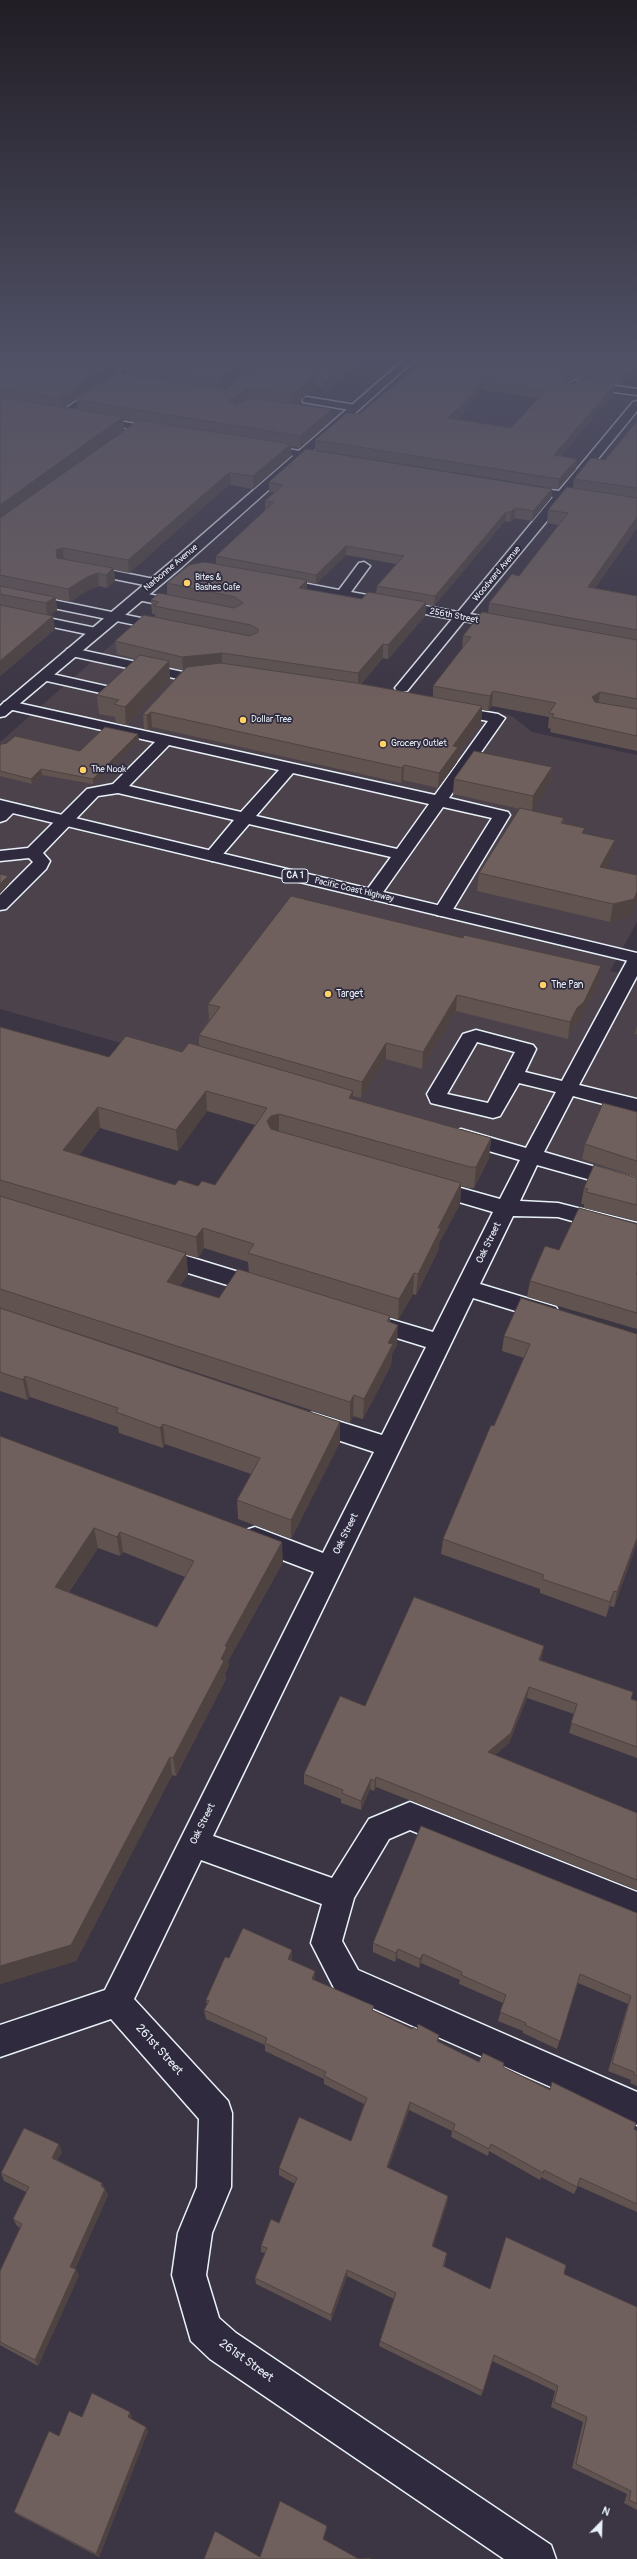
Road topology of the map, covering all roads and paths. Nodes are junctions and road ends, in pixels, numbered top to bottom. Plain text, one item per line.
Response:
1 (276, 477) edge
2 (577, 477) edge
3 (510, 487) edge
4 (563, 495) junction
5 (637, 507) edge
6 (177, 564) junction
7 (192, 566) edge
8 (364, 566) dead end
9 (72, 567) edge
10 (267, 581) edge
11 (154, 583) junction
12 (0, 593) edge
13 (342, 595) junction
14 (138, 596) junction
15 (197, 608) edge
16 (0, 612) edge
17 (114, 617) junction
18 (460, 617) junction
19 (522, 628) edge
20 (182, 630) edge
21 (96, 632) junction
22 (72, 652) junction
23 (222, 672) edge
24 (43, 676) junction
25 (183, 676) junction
26 (173, 687) edge
27 (114, 692) edge
28 (408, 701) edge
29 (438, 707) edge
30 (4, 709) edge
31 (141, 721) dead end
32 (131, 732) junction
33 (166, 740) junction
34 (289, 768) junction
35 (118, 788) junction
36 (439, 801) junction
37 (3, 810) edge
38 (245, 818) junction
39 (65, 821) junction
40 (33, 853) junction
41 (401, 855) junction
42 (0, 856) edge
43 (212, 856) junction
44 (373, 894) junction
45 (0, 905) edge
46 (444, 911) junction
47 (637, 959) edge
48 (514, 1075) junction
49 (569, 1088) junction
50 (637, 1106) edge
51 (441, 1130) edge
52 (531, 1157) junction
53 (414, 1182) edge
54 (637, 1186) edge
55 (506, 1208) junction
56 (637, 1231) edge
57 (139, 1249) edge
58 (467, 1288) junction
59 (282, 1294) edge
60 (350, 1315) edge
61 (570, 1320) edge
62 (440, 1343) junction
63 (293, 1415) edge
64 (388, 1447) junction
65 (234, 1530) edge
66 (330, 1567) junction
67 (194, 1842) junction
68 (340, 1896) junction
69 (637, 1907) edge
70 (116, 2002) junction
71 (0, 2041) edge
72 (637, 2109) edge
73 (537, 2559) edge

1 - 6 main road, Narbonne Avenue
2 - 4 main road, Woodward Avenue
3 - 4 main road
4 - 5 main road
4 - 18 main road, Woodward Avenue
6 - 7 main road
6 - 11 main road, Narbonne Avenue
8 - 13 main road
9 - 11 main road
10 - 13 main road, 256th Street
11 - 14 main road, Narbonne Avenue
12 - 17 main road
13 - 18 main road, 256th Street
14 - 15 main road
14 - 17 main road, Narbonne Avenue
16 - 21 main road
17 - 20 main road
17 - 21 main road, Narbonne Avenue
18 - 19 main road, 256th Street
18 - 28 main road, Woodward Avenue
21 - 22 main road, Narbonne Avenue
22 - 24 main road, Narbonne Avenue
22 - 25 main road
23 - 25 main road
24 - 27 main road
24 - 30 main road, Narbonne Avenue
25 - 26 main road
29 - 36 main road
30 - 32 main road
31 - 32 main road
32 - 33 main road
33 - 34 main road
33 - 35 main road
34 - 36 main road
34 - 38 main road
35 - 38 main road
35 - 39 main road
36 - 41 main road
36 - 46 main road
37 - 39 main road, Pacific Coast Highway / CA 1
38 - 41 main road
38 - 43 main road
39 - 40 main road
39 - 43 main road, Pacific Coast Highway / CA 1
40 - 42 main road
40 - 45 main road
41 - 44 main road
43 - 44 main road, Pacific Coast Highway / CA 1
44 - 46 main road, Pacific Coast Highway / CA 1
46 - 47 main road, Pacific Coast Highway / CA 1
47 - 49 main road, Oak Street
48 - 48 main road
48 - 49 main road
49 - 50 main road
49 - 52 main road, Oak Street
51 - 52 main road
52 - 54 main road
52 - 55 main road, Oak Street
53 - 55 main road
55 - 56 main road
55 - 58 main road, Oak Street
57 - 59 main road
58 - 61 main road
58 - 62 main road, Oak Street
60 - 62 main road
62 - 64 main road, Oak Street
63 - 64 main road
64 - 66 main road, Oak Street
65 - 66 main road
66 - 67 main road, Oak Street
67 - 68 main road
67 - 70 main road, Oak Street
68 - 69 main road
68 - 72 main road
70 - 71 main road
70 - 73 main road, 261st Street

